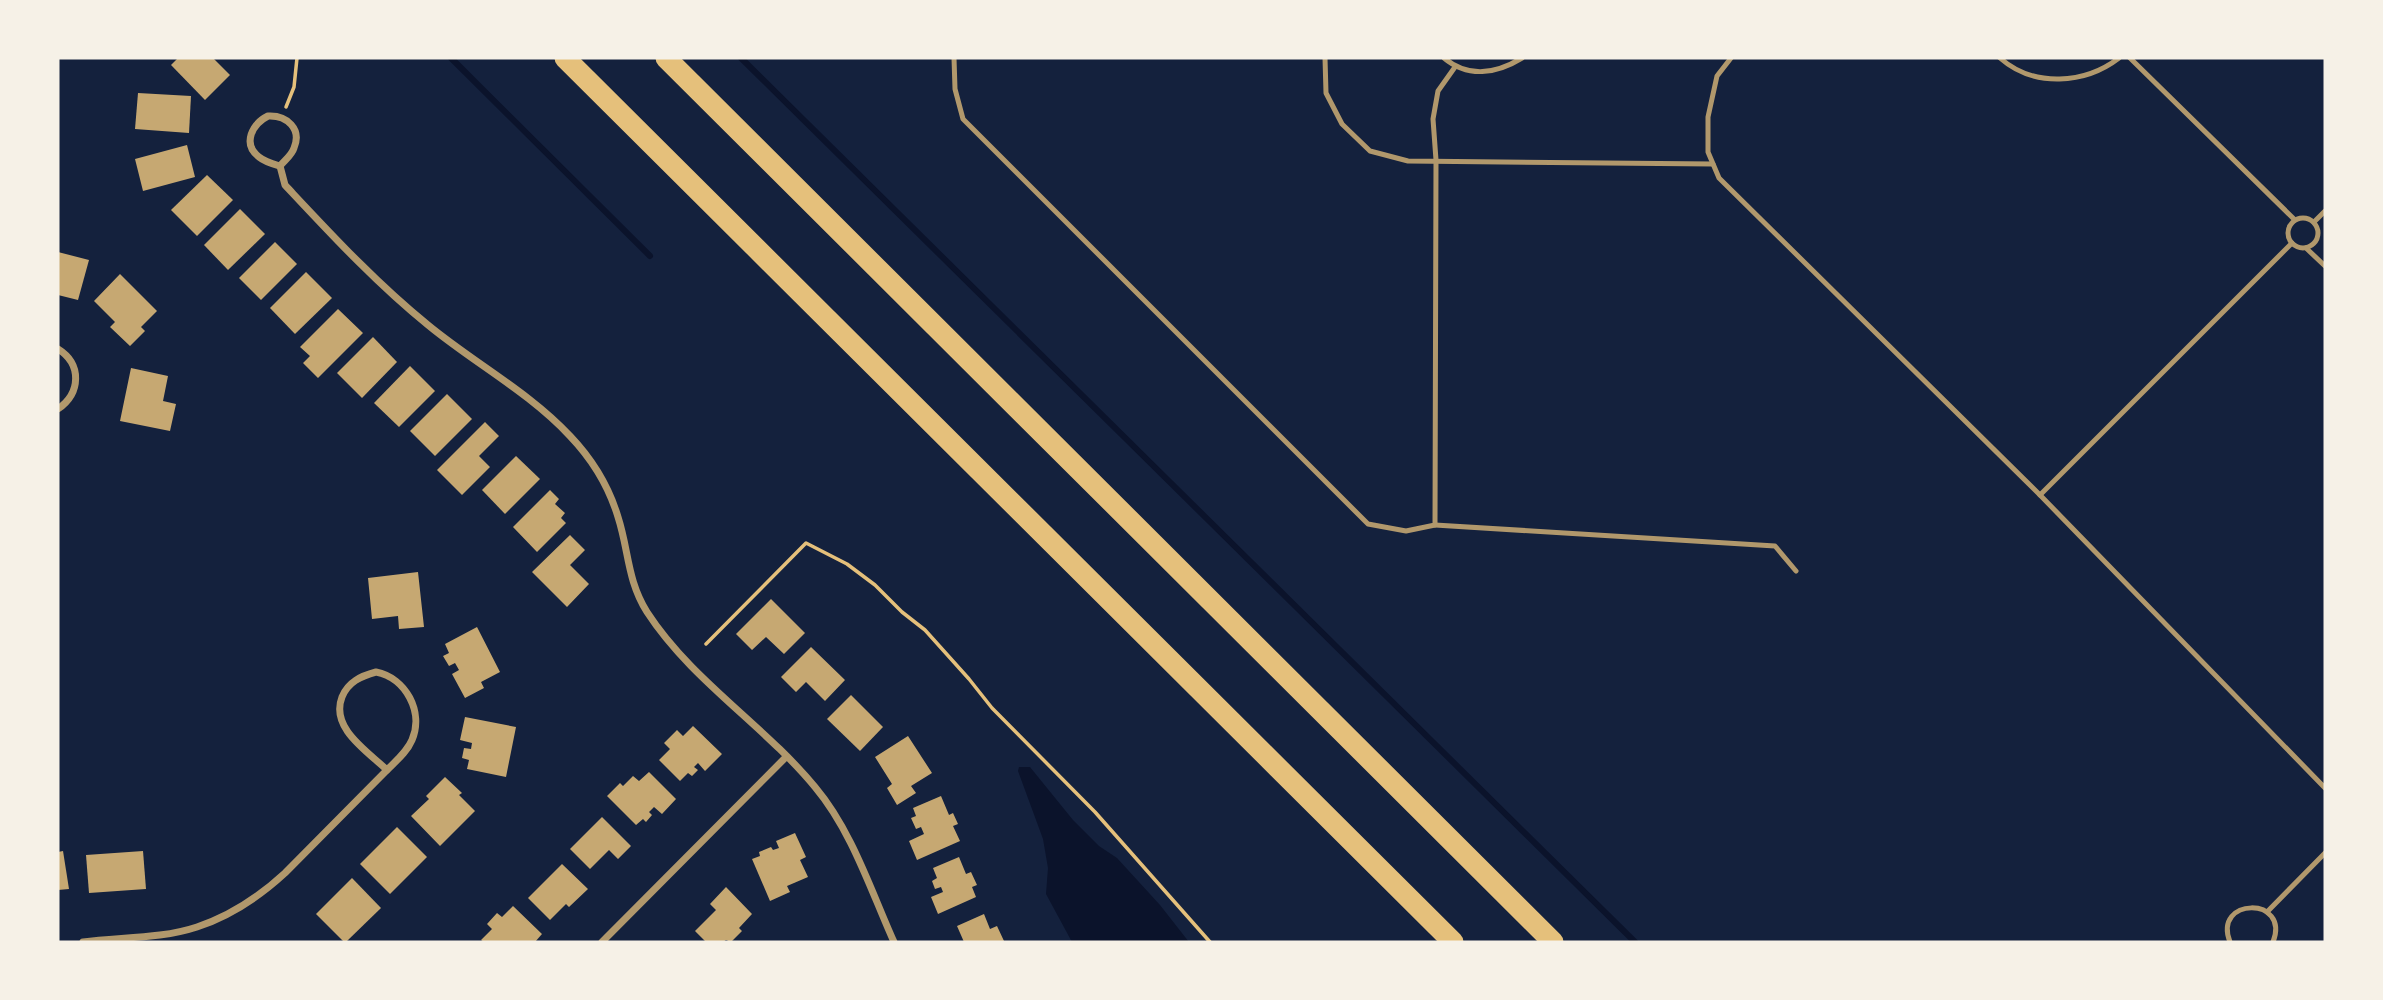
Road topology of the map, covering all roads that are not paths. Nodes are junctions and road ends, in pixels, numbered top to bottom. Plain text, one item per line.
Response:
1 (565, 58) edge
2 (666, 58) edge
3 (954, 58) edge
4 (1325, 58) edge
5 (1444, 58) edge
6 (1522, 58) edge
7 (1731, 58) edge
8 (2000, 58) edge
9 (2119, 58) edge
10 (2130, 58) edge
11 (1455, 67) junction
12 (1436, 160) junction
13 (1713, 164) junction
14 (280, 166) junction
15 (2325, 211) edge
16 (2295, 220) junction
17 (2315, 222) junction
18 (2319, 232) junction
19 (2325, 239) edge
20 (2292, 243) junction
21 (2306, 248) junction
22 (2325, 266) edge
23 (58, 349) edge
24 (58, 409) edge
25 (2040, 495) junction
26 (1435, 525) junction
27 (1796, 571) dead end
28 (786, 757) junction
29 (387, 770) junction
30 (2325, 788) edge
31 (2325, 853) edge
32 (2267, 912) junction
33 (83, 942) edge
34 (602, 942) edge
35 (894, 942) edge
36 (1453, 942) edge
37 (1553, 942) edge
38 (2230, 942) edge
39 (2273, 942) edge

1 - 36 highway
2 - 37 highway
3 - 26 lane
4 - 12 lane
5 - 11 lane
6 - 11 lane
7 - 13 lane
8 - 9 lane
10 - 16 lane
11 - 12 lane
12 - 13 lane
12 - 26 lane
13 - 25 lane
14 - 14 street
14 - 28 street
15 - 17 lane
16 - 17 lane
16 - 20 lane
17 - 18 lane
18 - 19 lane
18 - 21 lane
20 - 21 lane
20 - 25 lane
21 - 22 lane
23 - 24 street
25 - 30 lane
26 - 27 lane
28 - 34 street
28 - 35 street
29 - 29 street
29 - 33 street
31 - 32 lane
32 - 38 lane
32 - 39 lane

